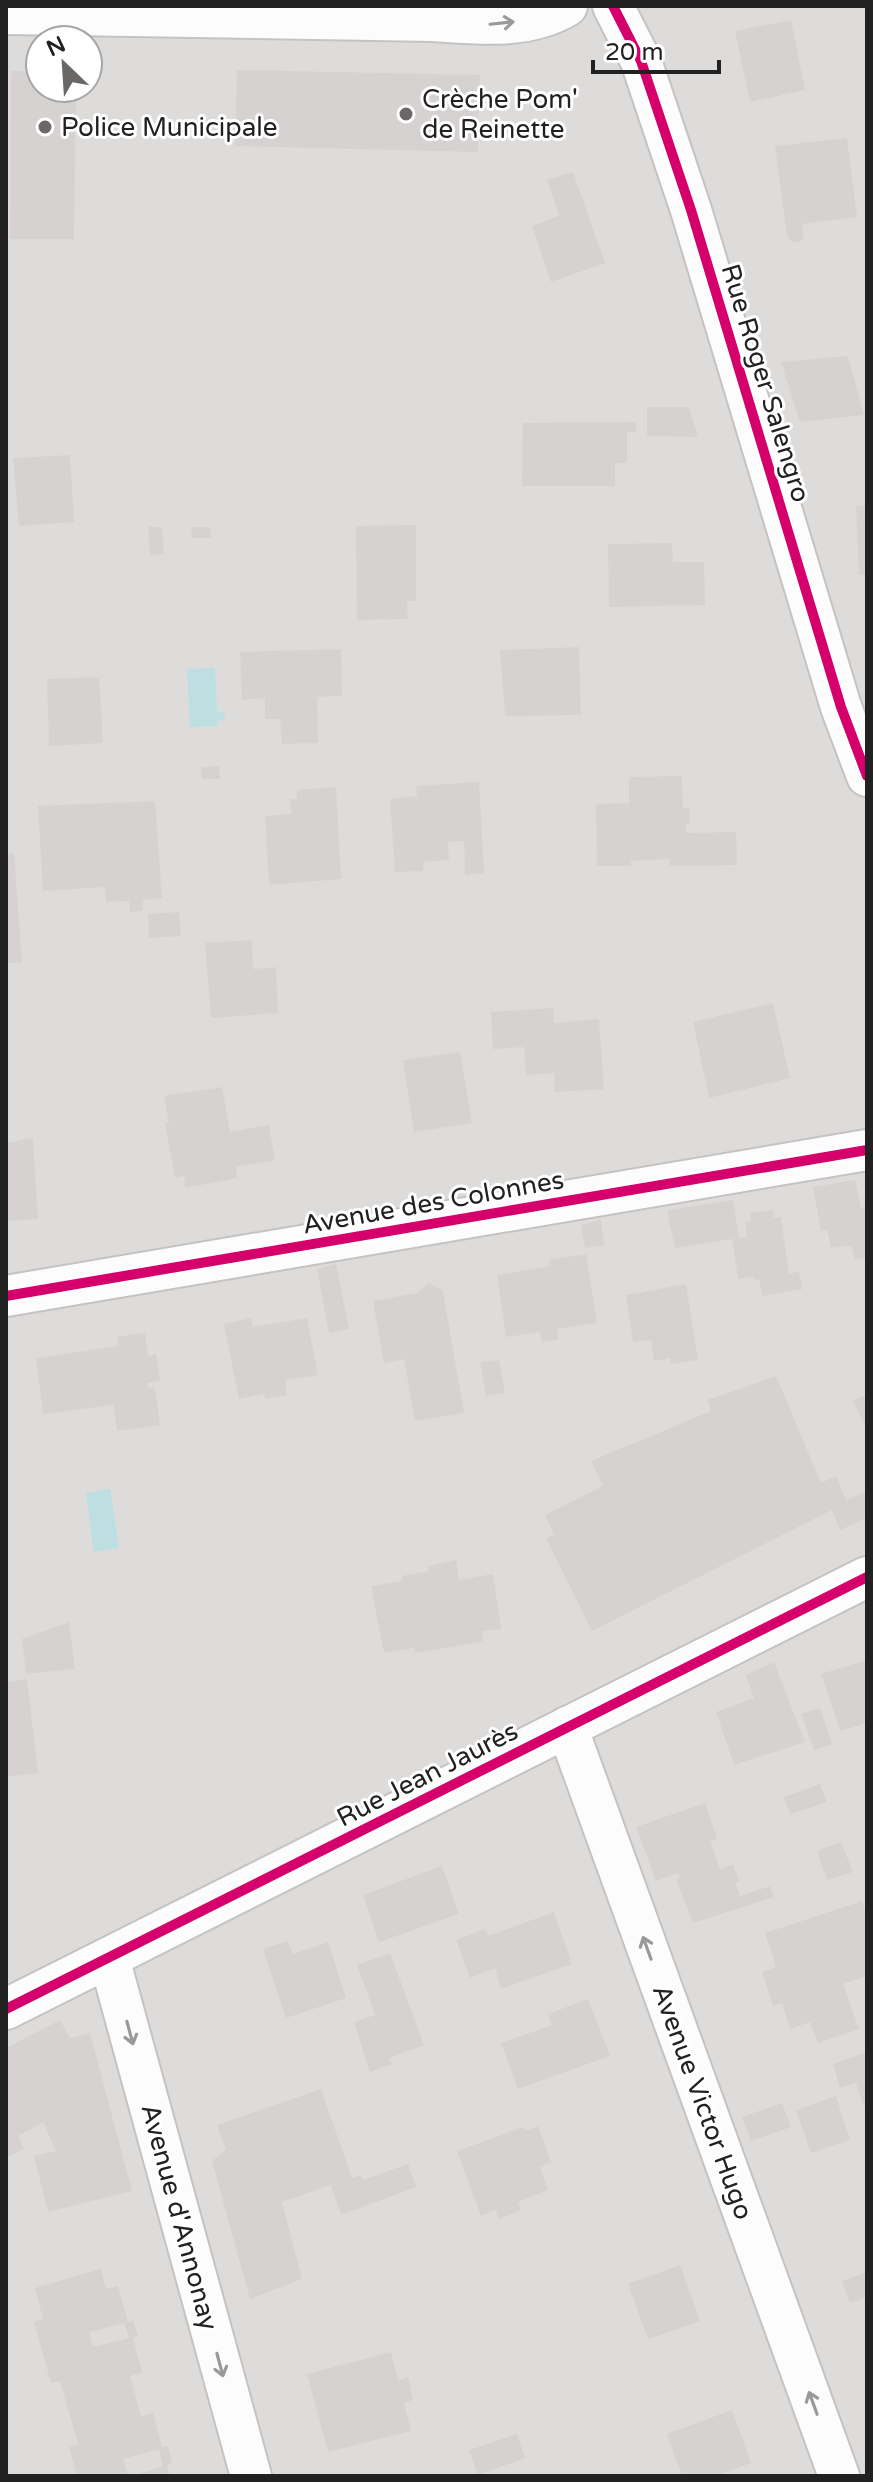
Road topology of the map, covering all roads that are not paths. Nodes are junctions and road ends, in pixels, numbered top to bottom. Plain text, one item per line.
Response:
1 (567, 6) edge
2 (613, 6) edge
3 (6, 14) edge
4 (446, 14) edge
5 (867, 776) edge
6 (867, 1150) edge
7 (6, 1296) edge
8 (867, 1577) edge
9 (567, 1727) junction
10 (109, 1958) junction
11 (6, 2009) edge
12 (251, 2476) edge
13 (839, 2476) edge

4 -> 1 street
2 - 5 street, Rue Roger Salengro
3 - 4 street
6 - 7 street, Avenue des Colonnes
8 - 9 street, Rue Jean Jaurès
9 - 10 street, Rue Jean Jaurès
13 -> 9 street, Avenue Victor Hugo
10 - 11 street, Rue Jean Jaurès
10 -> 12 street, Avenue d'Annonay

